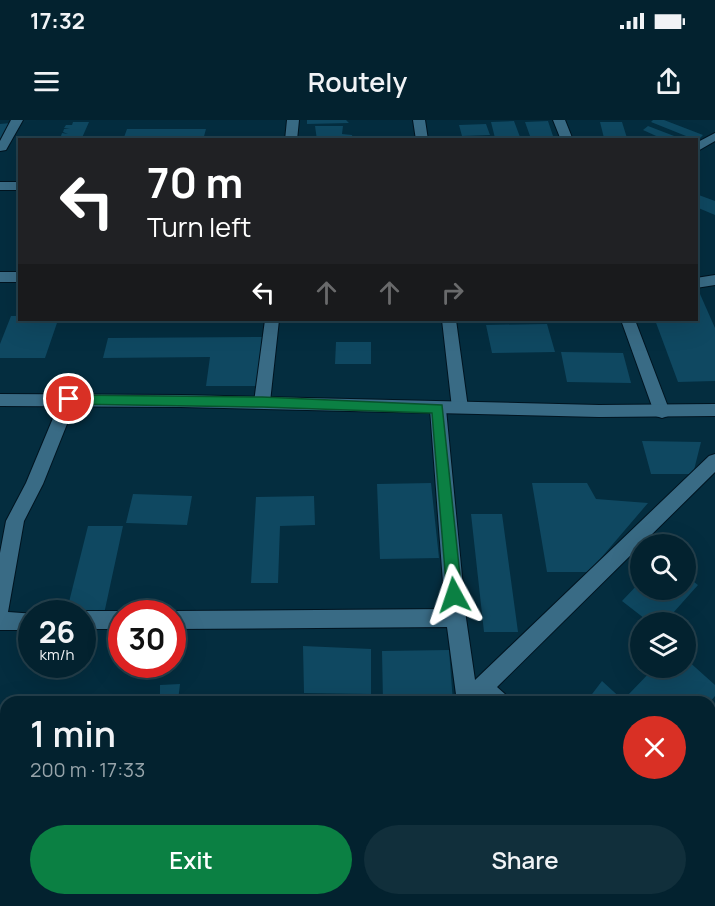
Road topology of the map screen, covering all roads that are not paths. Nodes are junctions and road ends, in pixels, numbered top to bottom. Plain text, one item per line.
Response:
1 (17, 120) edge
2 (293, 120) edge
3 (419, 120) edge
4 (559, 120) edge
5 (715, 136) edge
6 (291, 138) edge
7 (422, 138) edge
8 (566, 138) edge
9 (698, 147) edge
10 (2, 148) dead end
11 (0, 186) edge
12 (18, 186) edge
13 (0, 277) edge
14 (18, 278) edge
15 (715, 280) edge
16 (698, 283) edge
17 (272, 321) edge
18 (449, 321) edge
19 (628, 321) edge
20 (69, 399) junction
21 (0, 400) edge
22 (262, 402) junction
23 (460, 408) junction
24 (438, 409) junction
25 (715, 410) edge
26 (662, 412) junction
27 (715, 461) edge
28 (0, 607) edge
29 (456, 618) junction
30 (186, 620) edge
31 (0, 621) edge
32 (18, 621) edge
33 (472, 696) edge
34 (473, 696) edge

1 - 10 street
2 - 6 street
3 - 7 street
4 - 8 street
5 - 9 street
11 - 12 street
13 - 14 street
15 - 16 street
17 - 22 street
18 - 23 street
19 - 26 street
20 - 21 street
20 - 22 street
20 - 28 street
22 - 24 street
23 - 24 street
23 - 26 street
24 - 29 street
25 - 26 street
27 - 34 street
29 - 30 street
29 - 33 street
31 - 32 street

